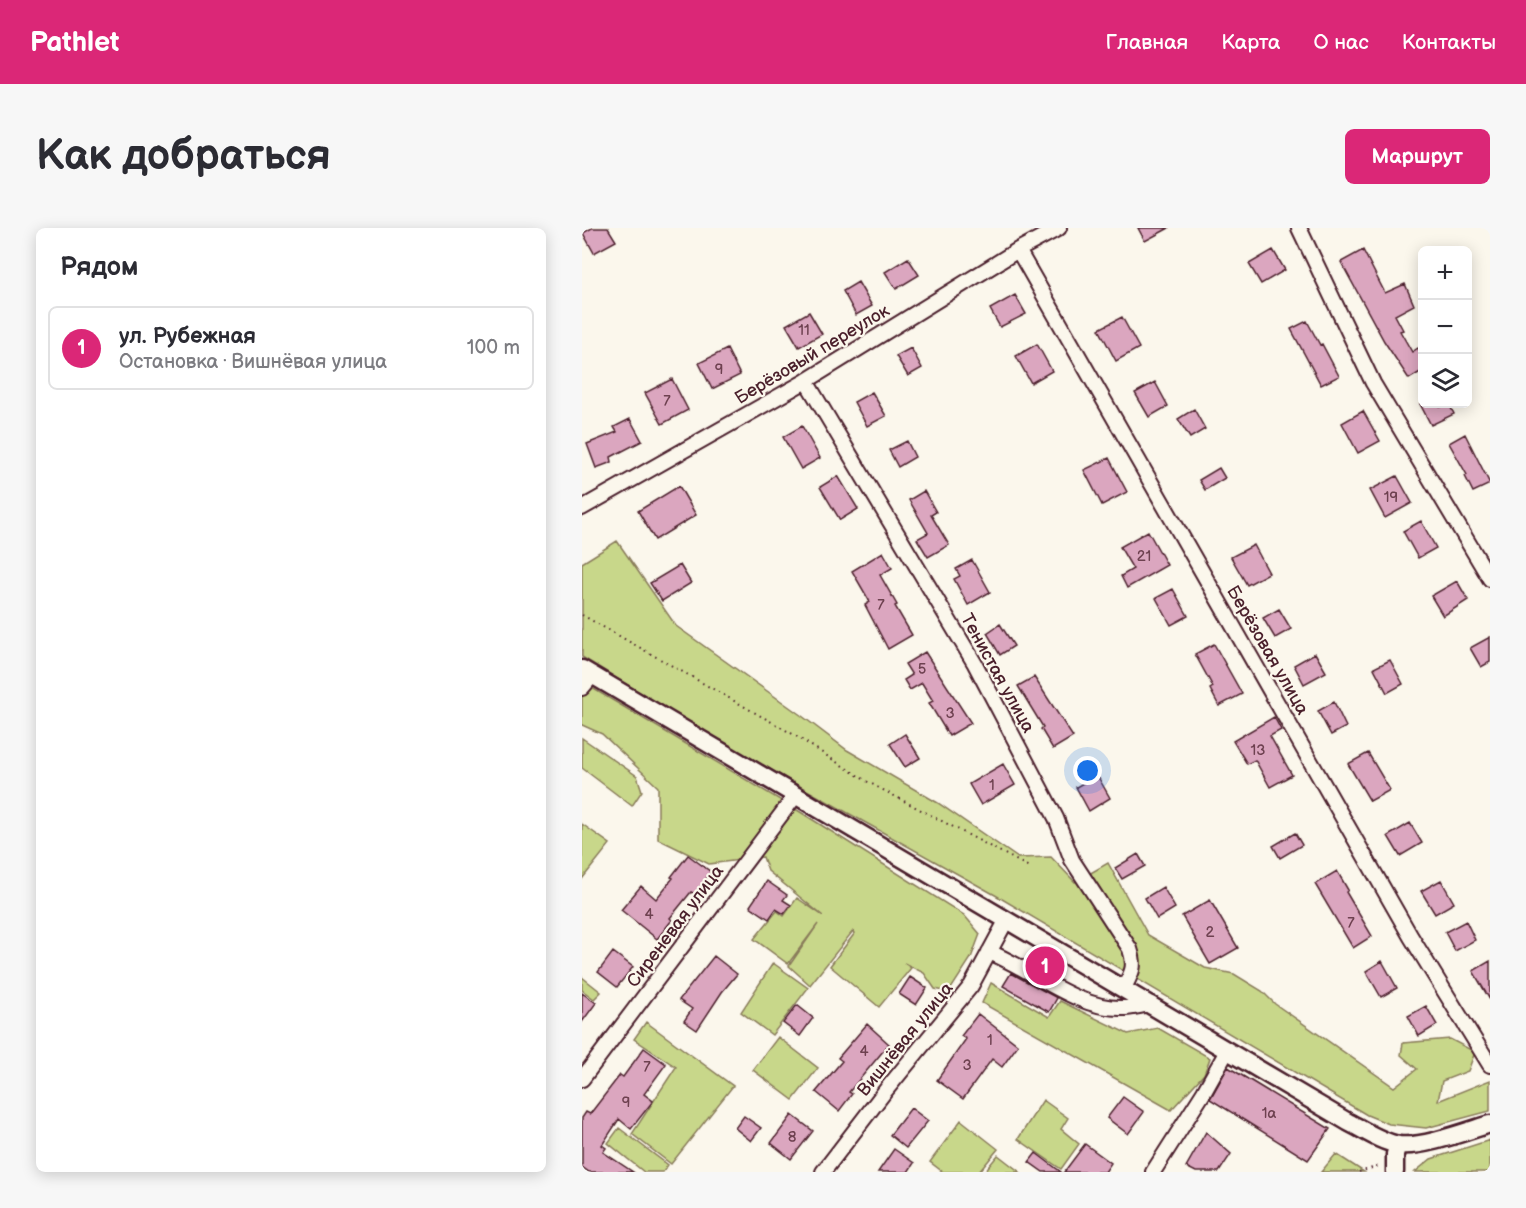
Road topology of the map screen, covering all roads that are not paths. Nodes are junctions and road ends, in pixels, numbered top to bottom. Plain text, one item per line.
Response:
1 (1059, 228) edge
2 (1299, 228) edge
3 (1018, 250) junction
4 (806, 381) junction
5 (582, 507) edge
6 (1490, 579) edge
7 (586, 677) edge
8 (796, 795) junction
9 (1006, 921) junction
10 (989, 952) junction
11 (1124, 988) junction
12 (1151, 1004) junction
13 (1227, 1051) junction
14 (1490, 1065) edge
15 (582, 1078) edge
16 (1490, 1124) edge
17 (1398, 1145) junction
18 (1388, 1168) edge
19 (823, 1172) edge
20 (1153, 1172) edge

1 - 3 street, Берёзовый переулок
2 - 6 street
3 - 4 street, Берёзовый переулок
3 - 14 street, Берёзовая улица
4 - 5 street, Берёзовый переулок
4 - 11 street, Тенистая улица
7 - 8 street
8 - 9 street
8 - 15 street, Сиреневая улица
9 - 10 street, Вишнёвая улица
9 - 11 street
10 - 12 street
10 - 19 street, Вишнёвая улица
11 - 12 street
12 - 13 street
13 - 17 street
13 - 20 street
16 - 17 street
17 - 18 street

